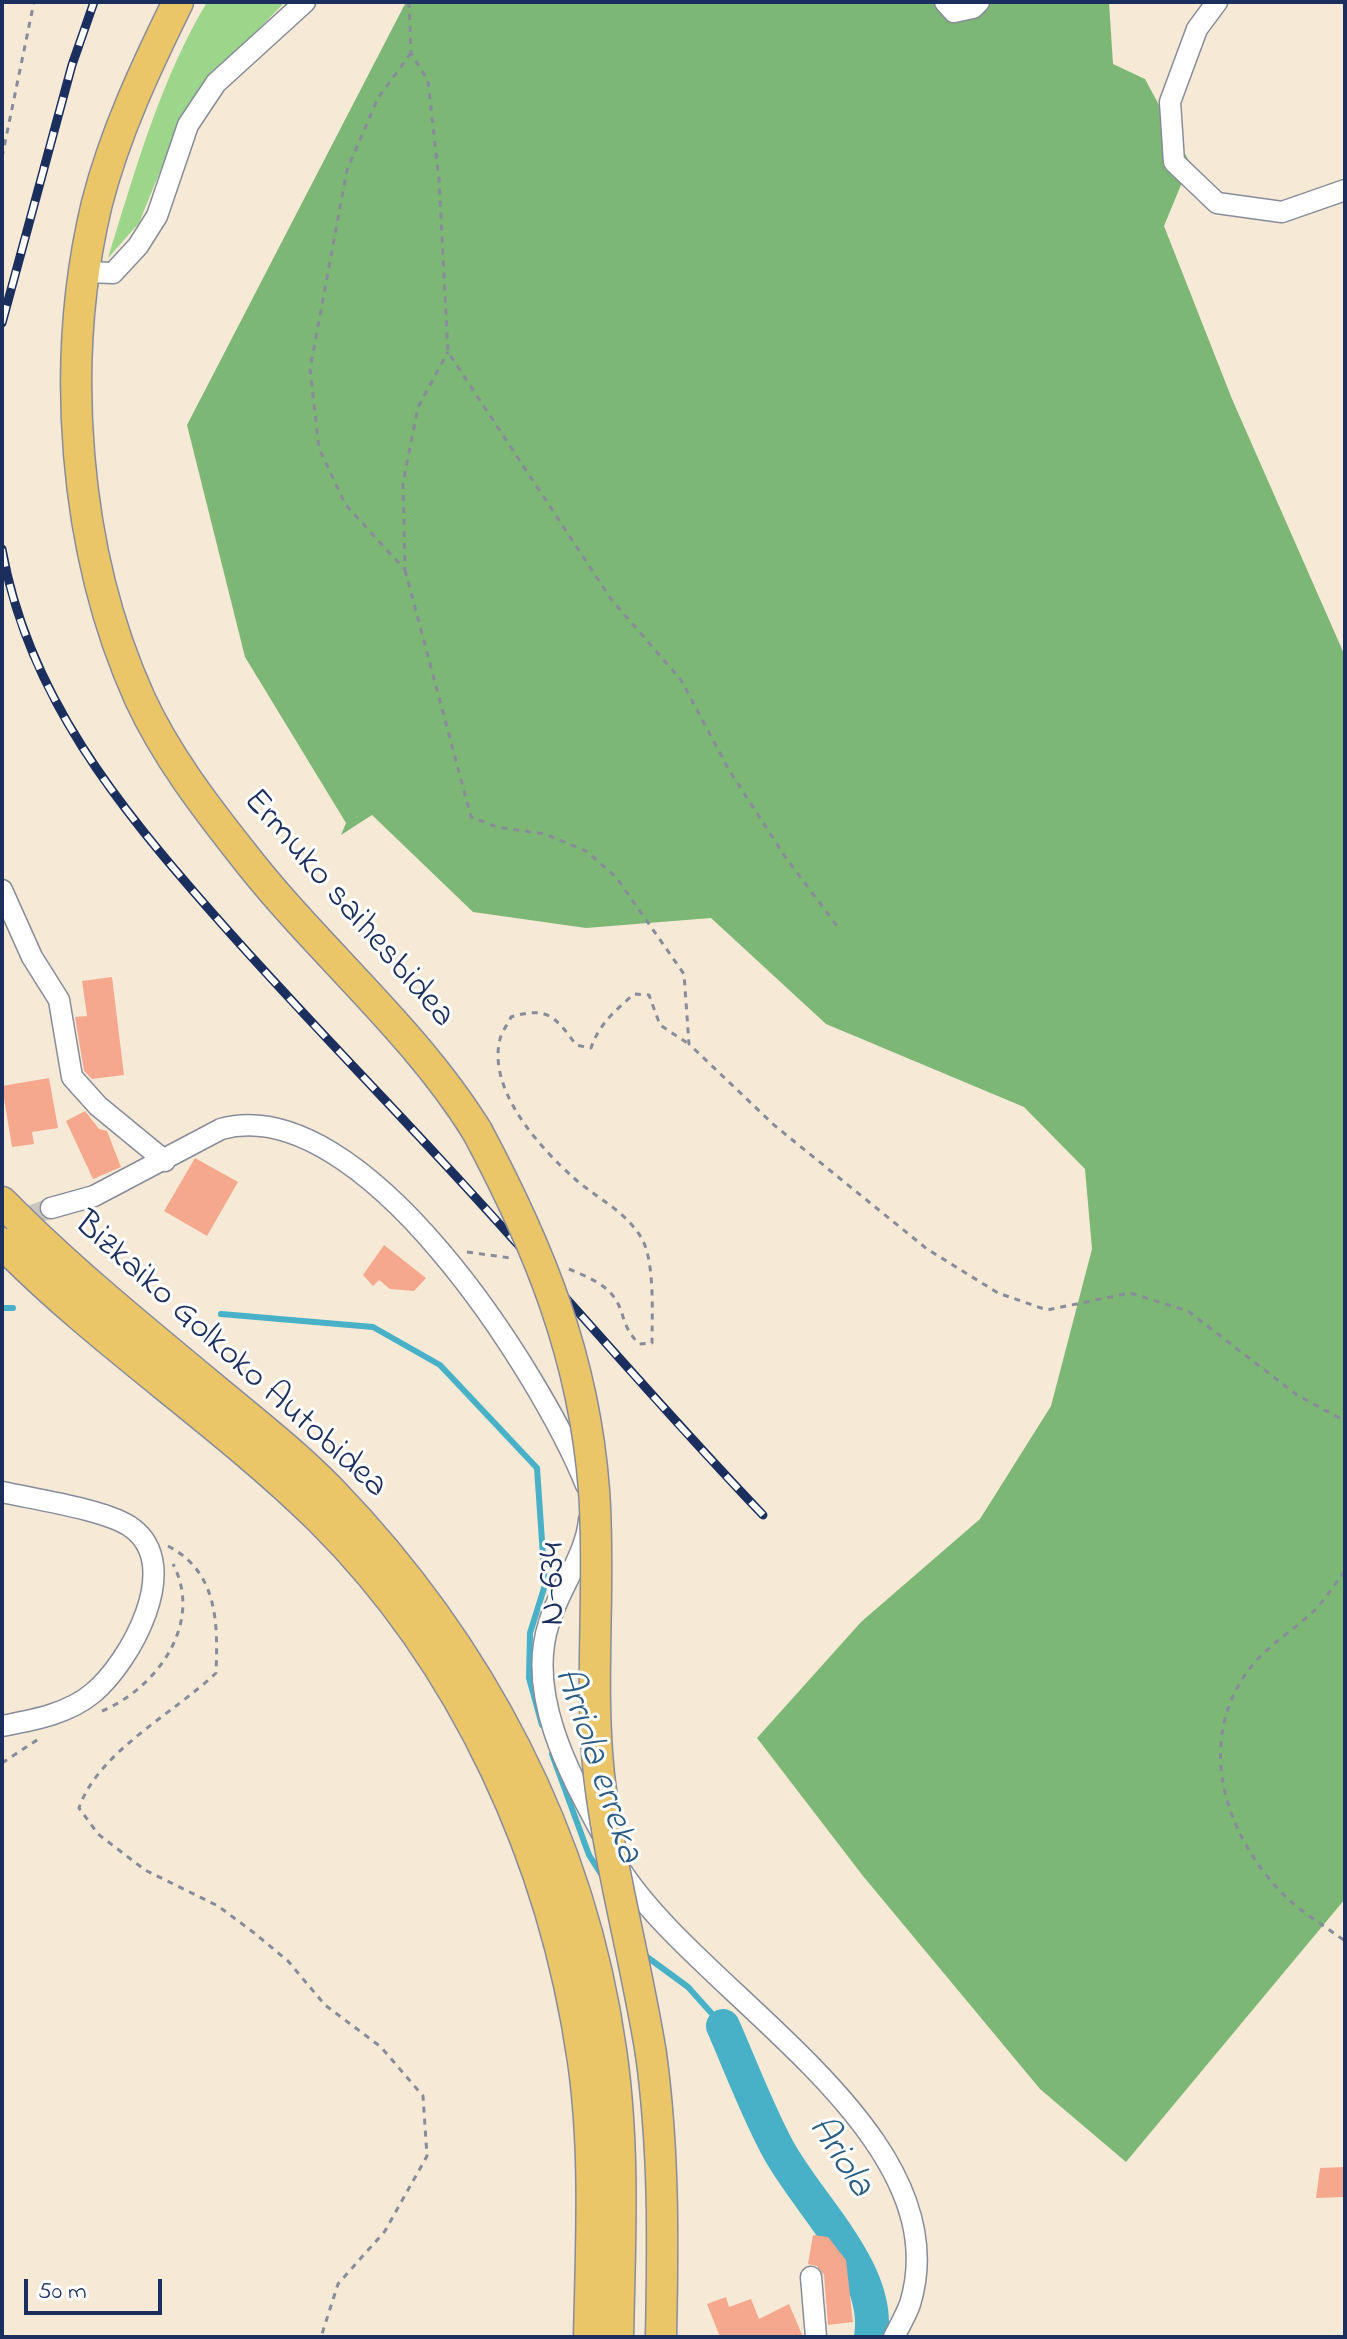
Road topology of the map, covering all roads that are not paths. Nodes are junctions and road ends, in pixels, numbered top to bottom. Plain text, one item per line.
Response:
1 (178, 2) edge
2 (305, 2) edge
3 (945, 2) edge
4 (979, 2) edge
5 (1217, 2) edge
6 (1345, 190) edge
7 (86, 272) junction
8 (2, 890) edge
9 (477, 1131) joint
10 (165, 1161) junction
11 (2, 1202) edge
12 (51, 1208) tunnel mouth
13 (2, 1243) edge
14 (2, 1492) edge
15 (2, 1726) edge
16 (811, 2277) dead end
17 (589, 2337) edge
18 (618, 2337) edge
19 (661, 2337) edge
20 (816, 2337) edge
21 (894, 2337) edge

1 - 7 highway, Ermuko saihesbidea
2 - 7 street
3 - 4 street
5 - 6 street
7 - 9 highway, Ermuko saihesbidea
8 - 10 street
9 - 19 highway, N-634, bridge
10 - 12 street
10 - 21 street
11 - 18 highway, Bizkaiko Golkoko Autobidea
13 - 17 highway, Bizkaiko Golkoko Autobidea
14 - 15 street
16 - 20 street

